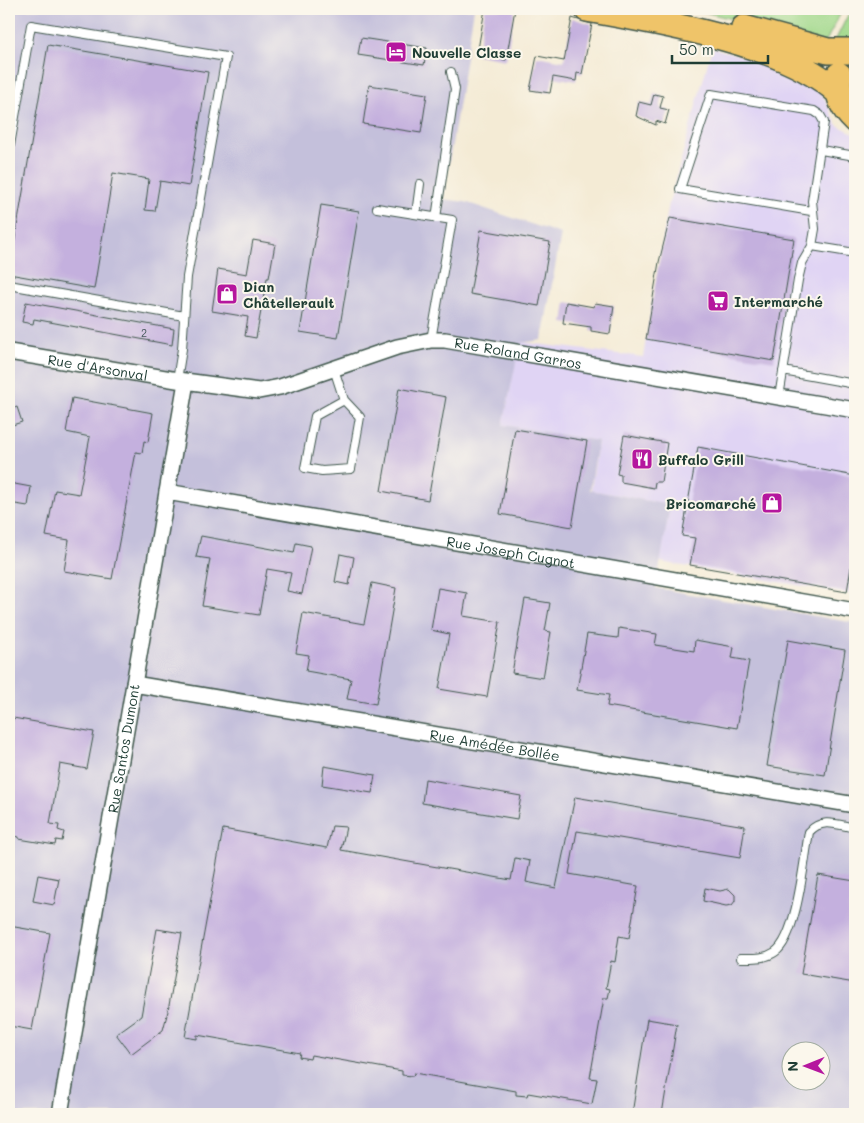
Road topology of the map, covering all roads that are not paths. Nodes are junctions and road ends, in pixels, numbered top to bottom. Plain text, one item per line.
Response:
1 (587, 9) edge
2 (662, 9) edge
3 (853, 49) edge
4 (451, 72) dead end
5 (838, 92) junction
6 (855, 120) edge
7 (821, 150) junction
8 (9, 151) edge
9 (855, 156) edge
10 (420, 184) dead end
11 (377, 208) dead end
12 (811, 211) junction
13 (416, 214) junction
14 (436, 218) junction
15 (812, 246) junction
16 (855, 253) edge
17 (9, 285) edge
18 (184, 316) junction
19 (431, 340) junction
20 (9, 352) edge
21 (334, 369) junction
22 (783, 372) junction
23 (182, 381) junction
24 (855, 384) edge
25 (779, 397) junction
26 (344, 400) junction
27 (855, 410) edge
28 (167, 492) junction
29 (855, 611) edge
30 (134, 684) junction
31 (855, 805) edge
32 (855, 828) edge
33 (741, 958) dead end
34 (60, 1114) edge

1 - 5 main road
2 - 3 main road
3 - 5 main road
4 - 14 lane
5 - 6 main road
7 - 9 lane
7 - 12 lane
7 - 12 lane
8 - 18 lane
10 - 13 lane
11 - 13 lane
12 - 15 lane
13 - 14 lane
14 - 19 lane
15 - 16 lane
15 - 22 lane
17 - 18 lane
18 - 23 lane
19 - 21 street, Rue Roland Garros
19 - 25 street, Rue Roland Garros
20 - 23 street, Rue d'Arsonval
21 - 23 street, Rue Roland Garros
21 - 26 lane
22 - 24 lane
22 - 25 lane
23 - 28 street, Rue Santos Dumont
25 - 27 street, Rue Roland Garros
26 - 26 lane
28 - 29 street, Rue Joseph Cugnot
28 - 30 street, Rue Santos Dumont
30 - 31 street, Rue Amédée Bollée
30 - 34 street, Rue Santos Dumont
32 - 33 lane

